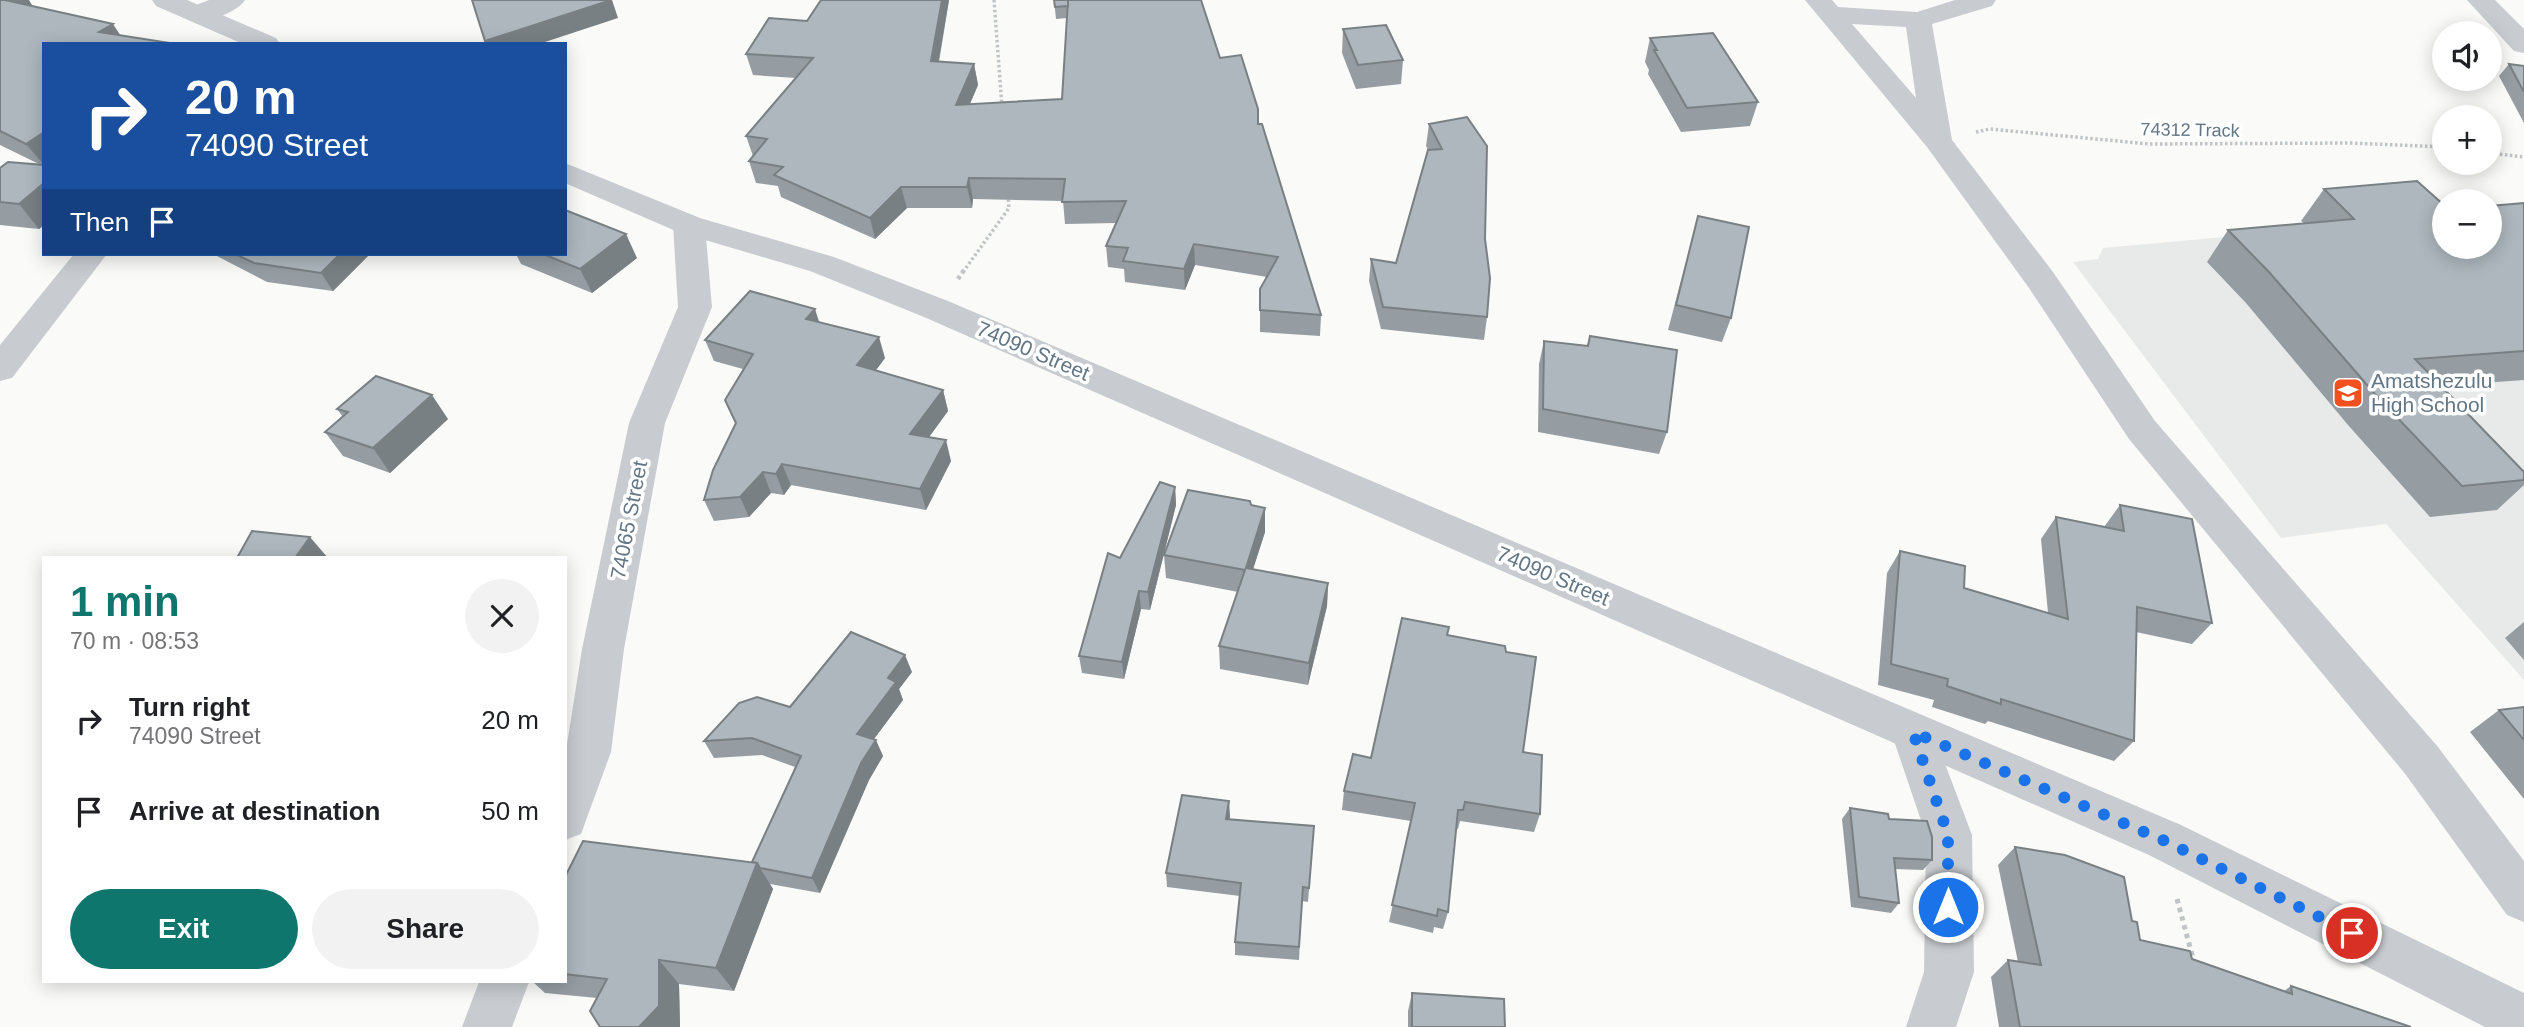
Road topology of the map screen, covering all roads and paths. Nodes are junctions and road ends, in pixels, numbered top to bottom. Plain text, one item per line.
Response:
1 (165, 0) edge
2 (232, 0) edge
3 (994, 0) edge
4 (1983, 0) edge
5 (2480, 0) edge
6 (1823, 7) edge
7 (197, 14) junction
8 (1918, 20) junction
9 (259, 42) edge
10 (2524, 45) edge
11 (1002, 111) edge
12 (1937, 141) junction
13 (2432, 146) edge
14 (2502, 154) edge
15 (2524, 157) edge
16 (567, 173) edge
17 (1008, 194) edge
18 (689, 225) junction
19 (89, 256) edge
20 (936, 309) junction
21 (0, 369) edge
22 (1913, 732) junction
23 (567, 813) edge
24 (2165, 841) junction
25 (2524, 899) edge
26 (2194, 964) edge
27 (505, 983) edge
28 (2524, 1021) edge
29 (487, 1027) edge
30 (1931, 1027) edge

1 - 7 street
2 - 7 street
3 - 11 path
4 - 8 street
5 - 10 street
6 - 8 street
6 - 12 street
7 - 9 street
8 - 12 street
12 - 13 path, 74312 Track
12 - 25 street
14 - 15 path
16 - 18 street, 74090 Street
17 - 20 path
18 - 20 street, 74090 Street
18 - 23 street, 74065 Street
19 - 21 street
20 - 22 street, 74090 Street
22 - 24 street, 74090 Street
22 - 30 street
24 - 26 path
24 - 28 street, 74090 Street
27 - 29 street

